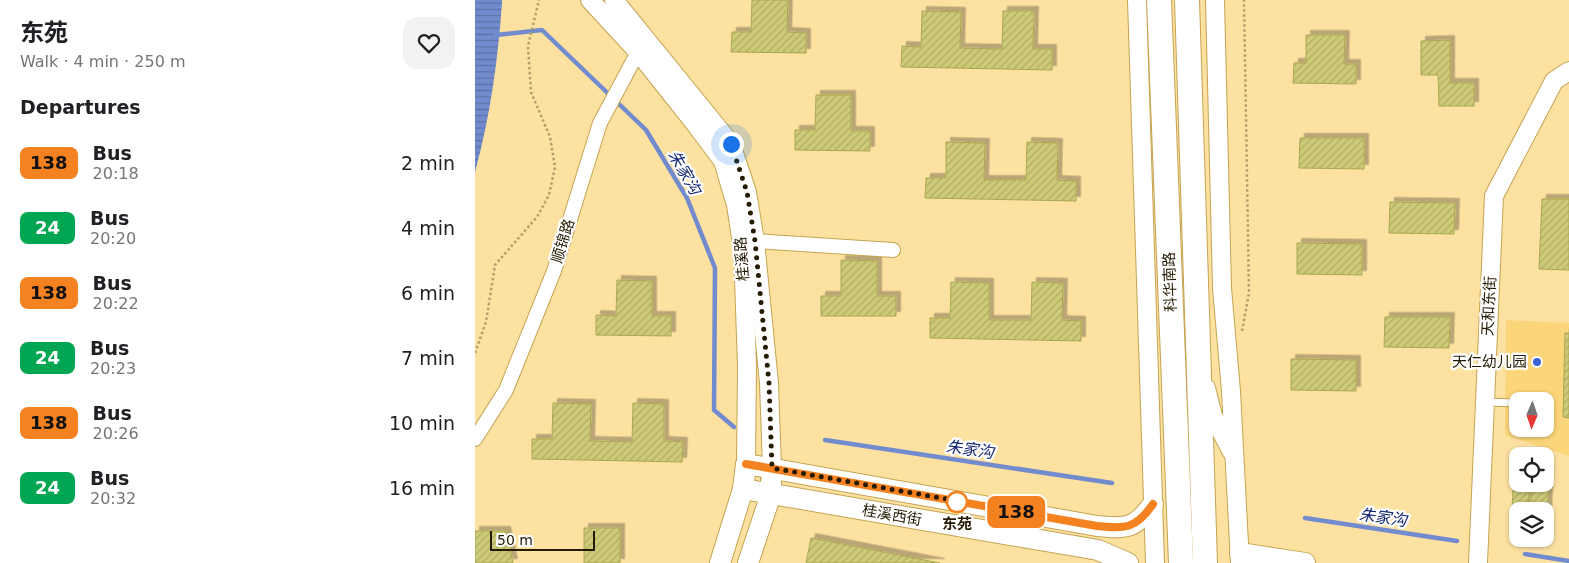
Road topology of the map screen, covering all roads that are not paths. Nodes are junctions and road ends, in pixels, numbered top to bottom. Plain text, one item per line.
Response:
1 (590, 0) edge
2 (614, 0) edge
3 (1137, 0) edge
4 (1159, 0) edge
5 (1187, 0) edge
6 (1215, 0) edge
7 (643, 47) junction
8 (1569, 71) edge
9 (755, 241) junction
10 (893, 250) dead end
11 (1198, 355) junction
12 (1174, 400) junction
13 (1485, 402) junction
14 (1509, 403) edge
15 (1151, 434) junction
16 (475, 439) edge
17 (1235, 459) junction
18 (746, 464) junction
19 (772, 468) junction
20 (743, 489) junction
21 (771, 494) junction
22 (1153, 504) junction
23 (1240, 558) edge
24 (720, 563) edge
25 (748, 563) edge
26 (1128, 563) edge
27 (1155, 563) edge
28 (1181, 563) edge
29 (1205, 563) edge
30 (1305, 563) edge
31 (1478, 563) edge

1 - 7 street, 桂溪路
2 - 7 street, 桂溪路
3 - 15 street
4 - 12 highway, 科华南路
5 - 11 highway, 科华南路
6 - 17 street
7 - 9 street, 桂溪路
7 - 16 street, 顺锦路
7 - 18 street, 桂溪路
8 - 13 street, 天和东街
9 - 10 street
9 - 19 street, 桂溪路
11 - 17 street
11 - 29 highway, 科华南路
12 - 15 street
12 - 28 highway, 科华南路
13 - 14 lane
13 - 31 street, 天和东街
15 - 22 street
17 - 23 street
18 - 19 main road, 桂溪西街
18 - 20 main road, 桂溪路
19 - 21 main road, 桂溪路
19 - 22 main road, 桂溪西街
20 - 21 main road, 桂溪西街
20 - 24 main road, 桂溪路
21 - 25 main road, 桂溪路
21 - 26 main road, 桂溪西街
22 - 27 street
23 - 30 main road

